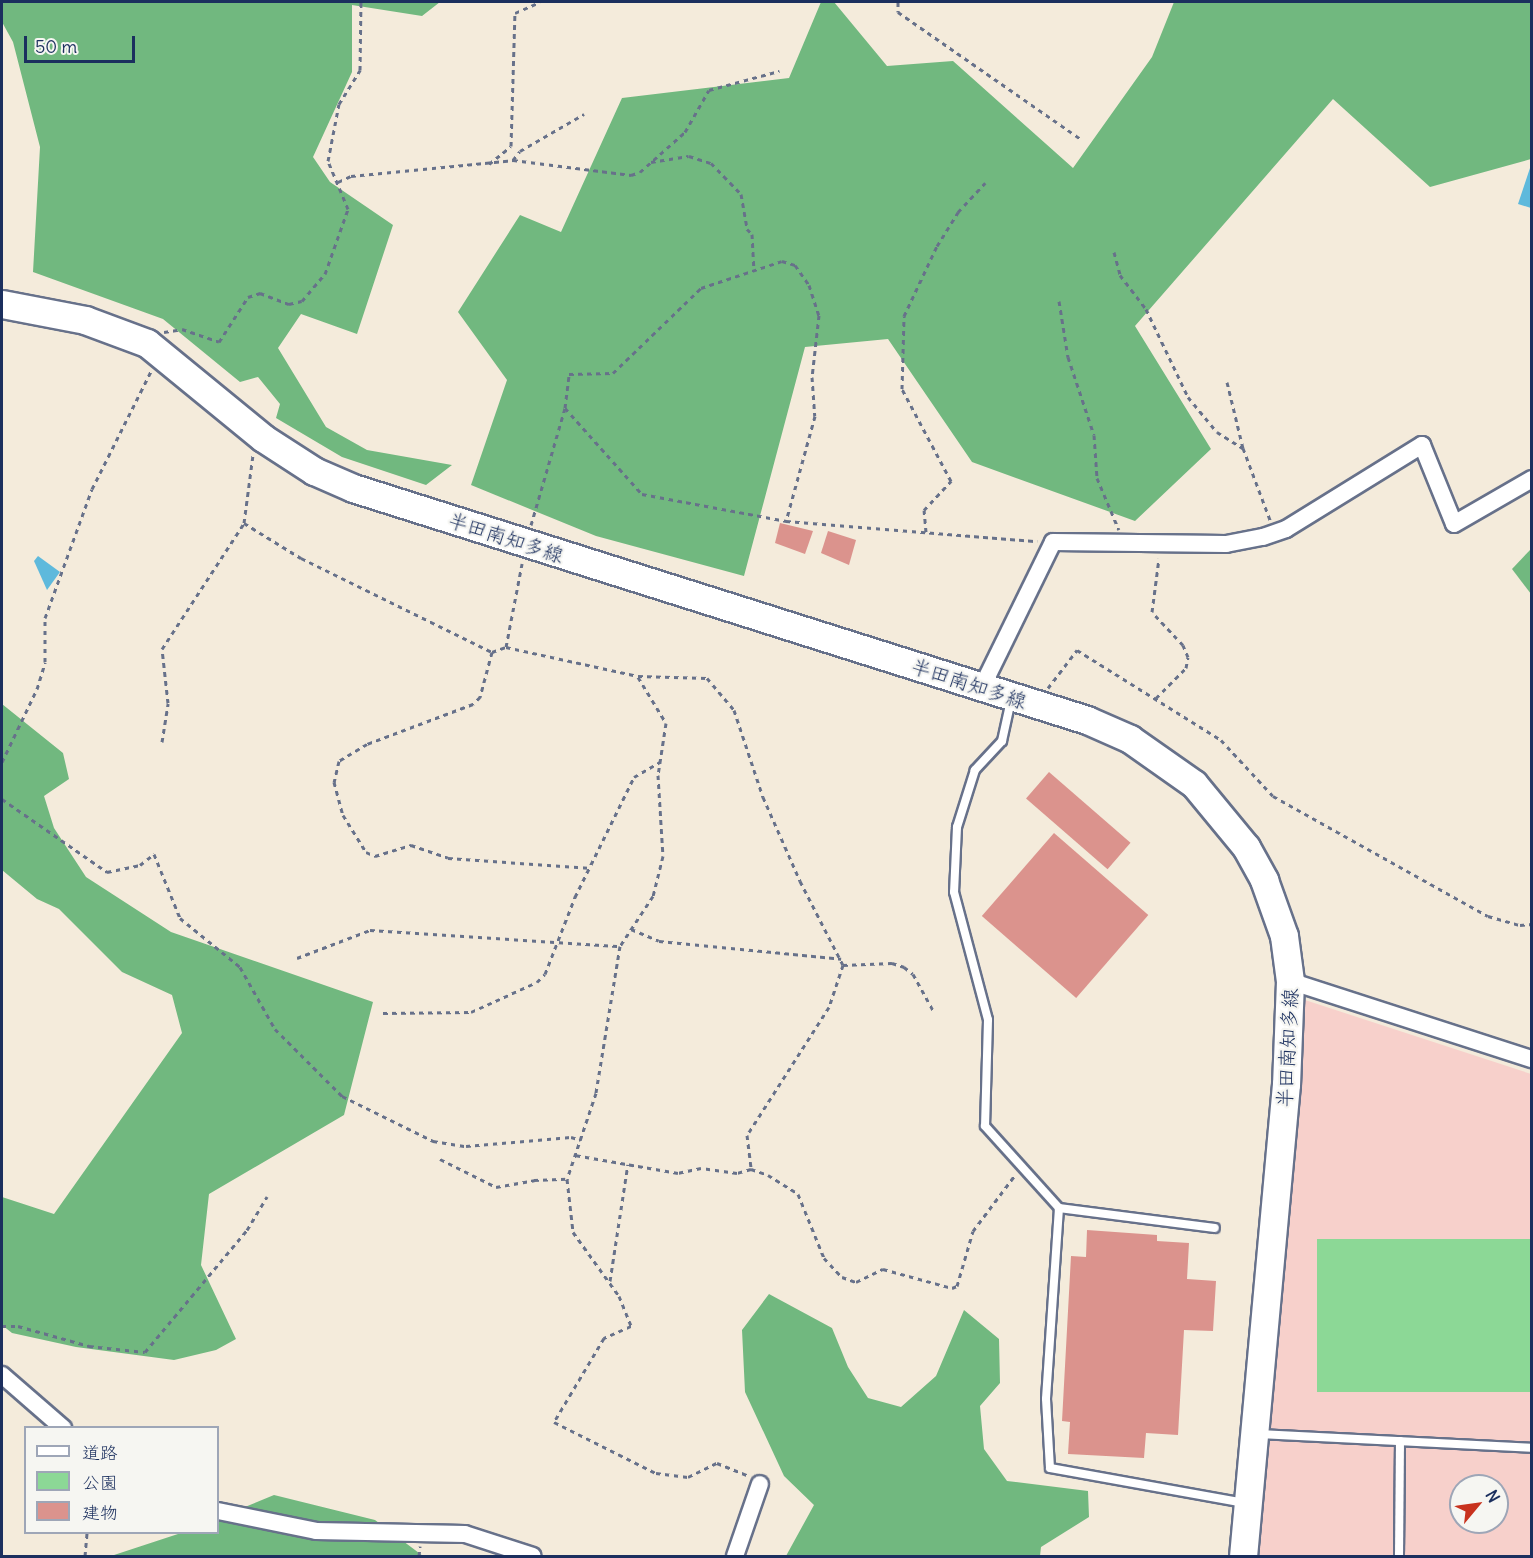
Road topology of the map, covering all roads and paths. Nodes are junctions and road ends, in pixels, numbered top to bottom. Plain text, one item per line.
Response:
1 (361, 2) edge
2 (540, 2) edge
3 (898, 2) edge
4 (779, 71) dead end
5 (584, 114) dead end
6 (1079, 138) dead end
7 (513, 159) junction
8 (651, 162) junction
9 (488, 165) junction
10 (338, 182) junction
11 (986, 183) dead end
12 (1114, 252) dead end
13 (754, 270) junction
14 (1059, 301) dead end
15 (2, 304) edge
16 (154, 349) junction
17 (1227, 382) dead end
18 (565, 408) junction
19 (263, 438) junction
20 (1243, 448) junction
21 (1532, 479) edge
22 (786, 521) junction
23 (244, 523) junction
24 (926, 532) junction
25 (1265, 536) junction
26 (1053, 542) junction
27 (526, 543) junction
28 (1121, 544) junction
29 (1162, 544) junction
30 (506, 647) junction
31 (492, 652) junction
32 (638, 676) junction
33 (982, 687) junction
34 (1156, 698) junction
35 (1024, 700) junction
36 (162, 742) dead end
37 (2, 762) edge
38 (660, 762) junction
39 (2, 799) edge
40 (592, 868) junction
41 (1532, 924) edge
42 (631, 929) junction
43 (558, 943) junction
44 (620, 946) junction
45 (297, 958) dead end
46 (841, 959) junction
47 (843, 965) junction
48 (1290, 981) junction
49 (934, 1011) dead end
50 (383, 1013) dead end
51 (1532, 1059) edge
52 (581, 1140) junction
53 (575, 1155) junction
54 (440, 1159) dead end
55 (628, 1164) junction
56 (1022, 1167) junction
57 (751, 1169) junction
58 (567, 1179) junction
59 (267, 1197) dead end
60 (1059, 1208) junction
61 (1215, 1228) dead end
62 (610, 1281) junction
63 (2, 1326) edge
64 (2, 1375) edge
65 (61, 1426) edge
66 (1254, 1434) junction
67 (1400, 1441) junction
68 (1532, 1448) edge
69 (760, 1484) joint
70 (1248, 1504) junction
71 (219, 1511) edge
72 (87, 1534) edge
73 (85, 1557) edge
74 (533, 1557) edge
75 (735, 1557) edge
76 (1243, 1557) edge
77 (1400, 1557) edge

1 - 10 path
2 - 9 path
3 - 6 path
4 - 8 path
5 - 7 path
7 - 8 path
7 - 9 path
8 - 13 path
9 - 10 path
10 - 16 path
11 - 24 path
12 - 20 path
13 - 18 path
13 - 22 path
14 - 28 path
15 - 16 main road, 半田南知多線
16 - 19 main road, 半田南知多線
16 - 37 path
17 - 20 path
18 - 22 path
18 - 27 path
19 - 23 path
19 - 27 main road, 半田南知多線
20 - 25 path
21 - 25 street
22 - 24 path
23 - 31 path
23 - 36 path
24 - 26 path
25 - 29 street
26 - 28 street
26 - 33 street
27 - 30 path
27 - 33 main road, 半田南知多線
28 - 29 street
29 - 34 path
30 - 31 path
30 - 32 path
31 - 40 path
32 - 38 path
32 - 46 path
33 - 35 main road, 半田南知多線
34 - 35 path
34 - 41 path
35 - 48 main road, 半田南知多線
35 - 56 lane
38 - 40 path
38 - 42 path
39 - 52 path
40 - 43 path
42 - 44 path
42 - 46 path
43 - 44 path
43 - 45 path
43 - 50 path
44 - 52 path
46 - 47 path
47 - 49 path
47 - 57 path
48 - 51 street
48 - 66 main road, 半田南知多線
52 - 53 path
53 - 55 path
53 - 58 path
54 - 58 path
55 - 57 path
55 - 62 path
56 - 57 path
56 - 60 lane
58 - 62 path
59 - 63 path
60 - 61 lane
60 - 70 lane
62 - 69 path
64 - 65 street
66 - 67 lane
66 - 70 main road, 半田南知多線
67 - 68 lane
67 - 77 lane
69 - 75 street
70 - 76 main road, 半田南知多線
71 - 74 street
72 - 73 path

